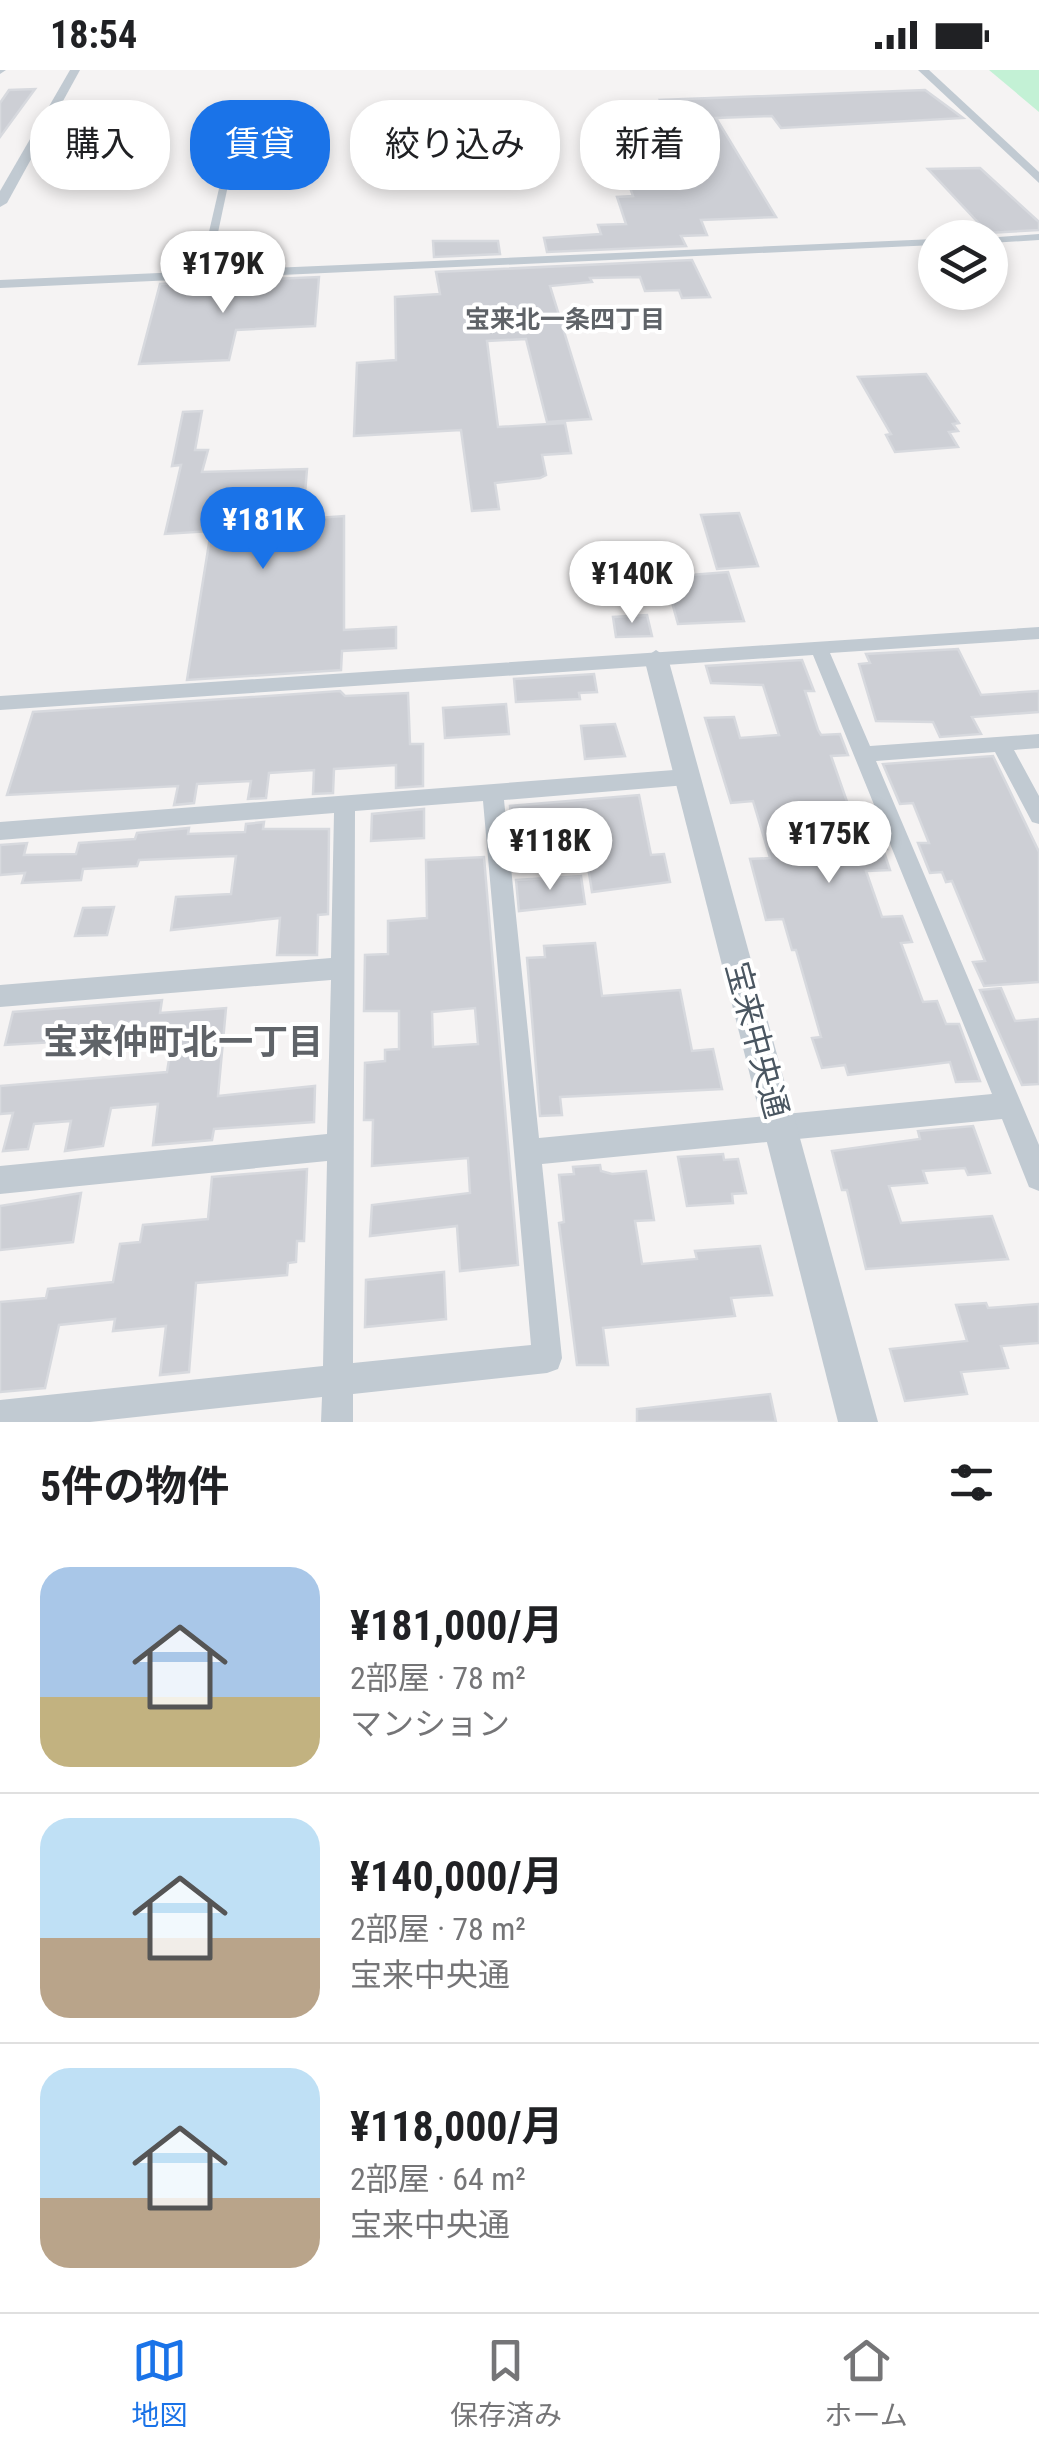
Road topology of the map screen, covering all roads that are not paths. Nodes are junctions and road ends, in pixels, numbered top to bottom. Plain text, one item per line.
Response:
1 (75, 70) edge
2 (923, 70) edge
3 (1039, 179) edge
4 (223, 190) edge
5 (0, 203) edge
6 (1039, 238) edge
7 (1008, 239) edge
8 (918, 243) edge
9 (204, 274) junction
10 (0, 284) edge
11 (1039, 632) edge
12 (818, 648) junction
13 (656, 658) junction
14 (2, 709) edge
15 (1039, 741) edge
16 (1000, 744) junction
17 (863, 754) junction
18 (687, 777) junction
19 (493, 792) junction
20 (345, 805) junction
21 (1039, 816) edge
22 (0, 831) edge
23 (342, 968) junction
24 (0, 996) edge
25 (1010, 1105) junction
26 (780, 1128) junction
27 (339, 1146) junction
28 (529, 1152) junction
29 (1039, 1176) edge
30 (0, 1180) edge
31 (337, 1383) junction
32 (126, 1412) edge
33 (0, 1416) edge
34 (337, 1422) edge
35 (858, 1422) edge

1 - 5 street
2 - 3 street
4 - 9 street
6 - 7 street
8 - 9 street
9 - 10 street
11 - 12 street
12 - 13 street
12 - 17 street
13 - 14 street
13 - 18 street, 宝来中央通
15 - 16 street
16 - 17 street
16 - 21 street
17 - 25 street
18 - 19 street
18 - 26 street, 宝来中央通
19 - 20 street
19 - 28 street
20 - 22 street
20 - 23 street
23 - 24 street
23 - 27 street
25 - 26 street
25 - 29 street
26 - 28 street
26 - 35 street, 宝来中央通
27 - 30 street
27 - 31 street
28 - 31 street
31 - 32 street
31 - 34 street
32 - 33 street

